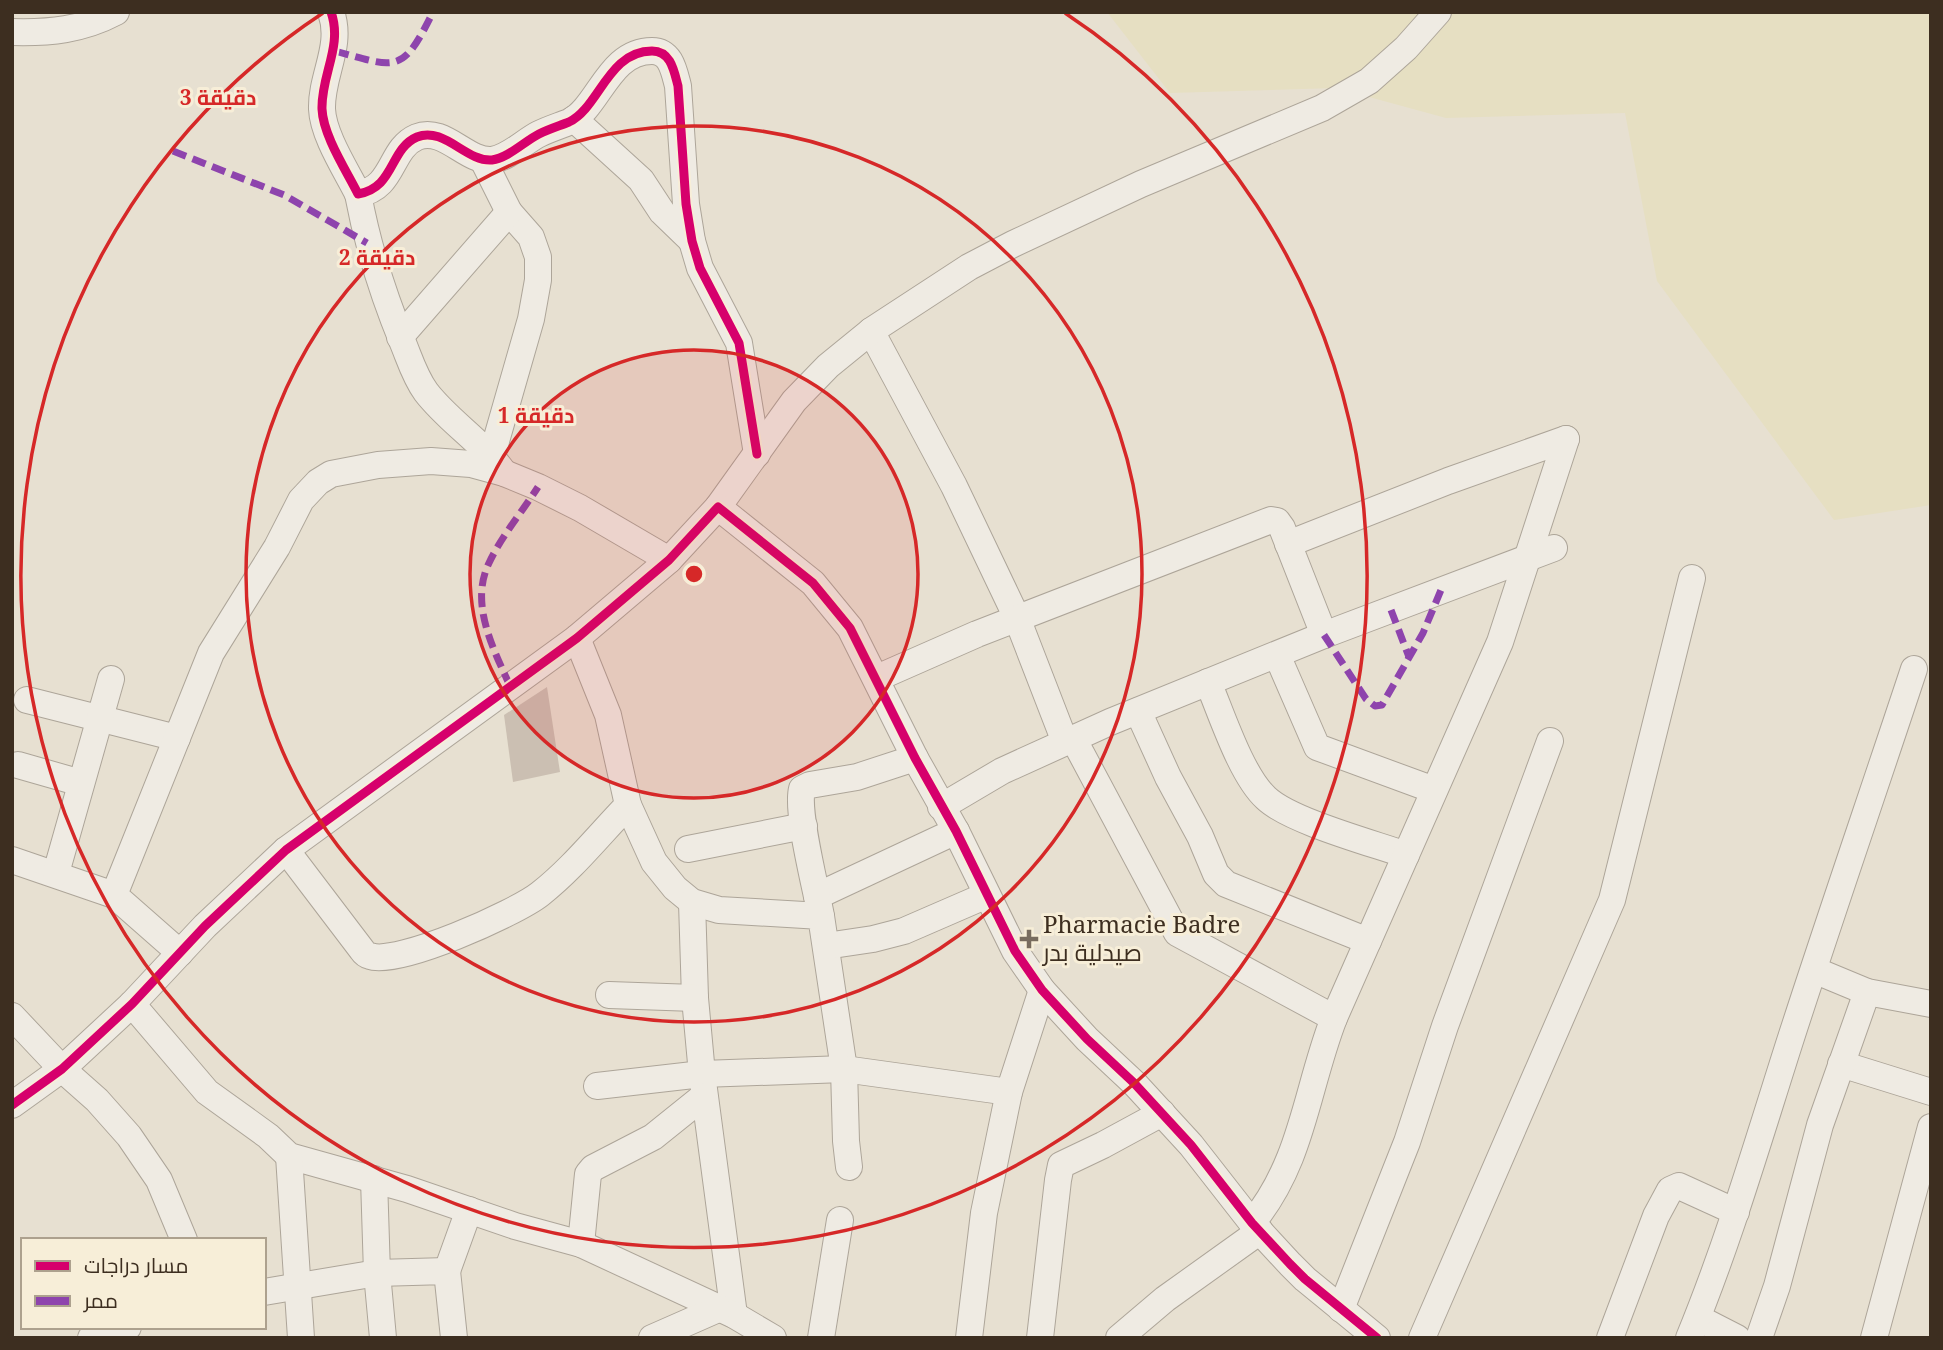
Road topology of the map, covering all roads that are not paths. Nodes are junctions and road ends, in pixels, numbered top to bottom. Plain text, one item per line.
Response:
1 (116, 12) edge
2 (331, 12) edge
3 (1438, 12) edge
4 (12, 32) edge
5 (574, 119) junction
6 (484, 160) junction
7 (358, 194) junction
8 (509, 212) junction
9 (692, 241) junction
10 (872, 331) junction
11 (400, 337) junction
12 (757, 454) junction
13 (498, 464) junction
14 (718, 507) junction
15 (1288, 544) junction
16 (1554, 548) dead end
17 (1529, 558) junction
18 (669, 560) junction
19 (1692, 578) dead end
20 (1017, 618) junction
21 (1324, 635) junction
22 (577, 638) junction
23 (1277, 654) junction
24 (1914, 669) dead end
25 (877, 678) junction
26 (111, 679) dead end
27 (1208, 682) junction
28 (27, 700) dead end
29 (1138, 711) junction
30 (100, 717) junction
31 (177, 738) junction
32 (1069, 740) junction
33 (1550, 741) dead end
34 (915, 758) junction
35 (18, 765) dead end
36 (81, 783) junction
37 (1434, 790) junction
38 (628, 805) junction
39 (941, 807) junction
40 (804, 826) junction
41 (956, 831) junction
42 (688, 849) dead end
43 (286, 850) junction
44 (1406, 855) junction
45 (12, 860) edge
46 (56, 873) junction
47 (114, 895) junction
48 (987, 895) junction
49 (692, 902) junction
50 (819, 906) junction
51 (1368, 940) junction
52 (826, 946) junction
53 (180, 953) junction
54 (1814, 970) junction
55 (1042, 990) junction
56 (1867, 992) junction
57 (609, 995) dead end
58 (695, 998) junction
59 (132, 1004) junction
60 (1931, 1004) edge
61 (12, 1016) edge
62 (1334, 1018) junction
63 (1841, 1063) junction
64 (62, 1069) junction
65 (844, 1069) junction
66 (703, 1085) junction
67 (597, 1086) dead end
68 (1931, 1092) edge
69 (1009, 1093) junction
70 (12, 1105) edge
71 (1161, 1112) junction
72 (1931, 1127) edge
73 (289, 1156) junction
74 (849, 1167) dead end
75 (374, 1179) junction
76 (469, 1210) junction
77 (1736, 1212) junction
78 (840, 1220) dead end
79 (1256, 1227) junction
80 (183, 1238) edge
81 (581, 1244) junction
82 (447, 1271) junction
83 (377, 1273) junction
84 (296, 1285) junction
85 (266, 1292) edge
86 (1341, 1309) junction
87 (726, 1312) junction
88 (1693, 1328) edge
89 (121, 1329) edge
90 (1369, 1335) edge
91 (91, 1338) edge
92 (301, 1338) edge
93 (383, 1338) edge
94 (454, 1338) edge
95 (652, 1338) edge
96 (773, 1338) edge
97 (821, 1338) edge
98 (969, 1338) edge
99 (1040, 1338) edge
100 (1119, 1338) edge
101 (1422, 1338) edge
102 (1610, 1338) edge
103 (1737, 1338) edge
104 (1759, 1338) edge
105 (1874, 1338) edge

1 - 4 street
2 - 7 street
3 - 10 street
5 - 6 street
5 - 9 street
5 - 9 street
6 - 7 street
6 - 8 street
7 - 11 street
8 - 11 street
8 - 13 street
9 - 12 street
10 - 12 street
10 - 20 street
11 - 13 street
12 - 14 street
13 - 18 street
13 - 31 street
14 - 18 street
14 - 25 street
15 - 17 street
15 - 20 street
15 - 21 street
16 - 17 street
17 - 21 street
17 - 37 street
18 - 22 street
19 - 101 street
20 - 25 street
20 - 32 street
21 - 23 street
22 - 38 street
22 - 43 street
23 - 27 street
23 - 37 street
24 - 54 street
25 - 34 street
26 - 30 street
27 - 29 street
27 - 44 street
28 - 30 street
29 - 32 street
29 - 51 street
30 - 31 street
30 - 36 street
31 - 47 street
32 - 39 street
32 - 62 street
33 - 86 street
34 - 39 street
34 - 40 street
35 - 36 street
36 - 46 street
37 - 44 street
38 - 43 street
38 - 49 street
39 - 41 street
40 - 42 street
40 - 50 street
41 - 48 street
41 - 50 street
43 - 53 street
44 - 51 street
45 - 46 street
46 - 47 street
47 - 53 street
48 - 52 street
48 - 55 street
49 - 50 street
49 - 58 street
50 - 52 street
51 - 62 street
52 - 65 street
53 - 59 street
54 - 56 street
54 - 77 street
55 - 69 street
55 - 71 street
56 - 60 street
56 - 63 street
57 - 58 street
58 - 66 street
59 - 64 street
59 - 73 street
61 - 64 street
62 - 79 street
63 - 68 street
63 - 104 street
64 - 70 street
64 - 80 street
65 - 66 street
65 - 69 street
65 - 74 street
66 - 67 street
66 - 81 street
66 - 87 street
69 - 98 street
71 - 79 street
71 - 99 street
72 - 105 street
73 - 75 street
73 - 84 street
75 - 76 street
75 - 83 street
76 - 81 street
76 - 82 street
77 - 88 street
77 - 102 street
78 - 97 street
79 - 86 street
79 - 100 street
81 - 87 street
82 - 83 street
82 - 94 street
83 - 84 street
83 - 93 street
84 - 85 street
84 - 92 street
86 - 90 street
87 - 95 street
87 - 96 street
88 - 103 street
89 - 91 street

